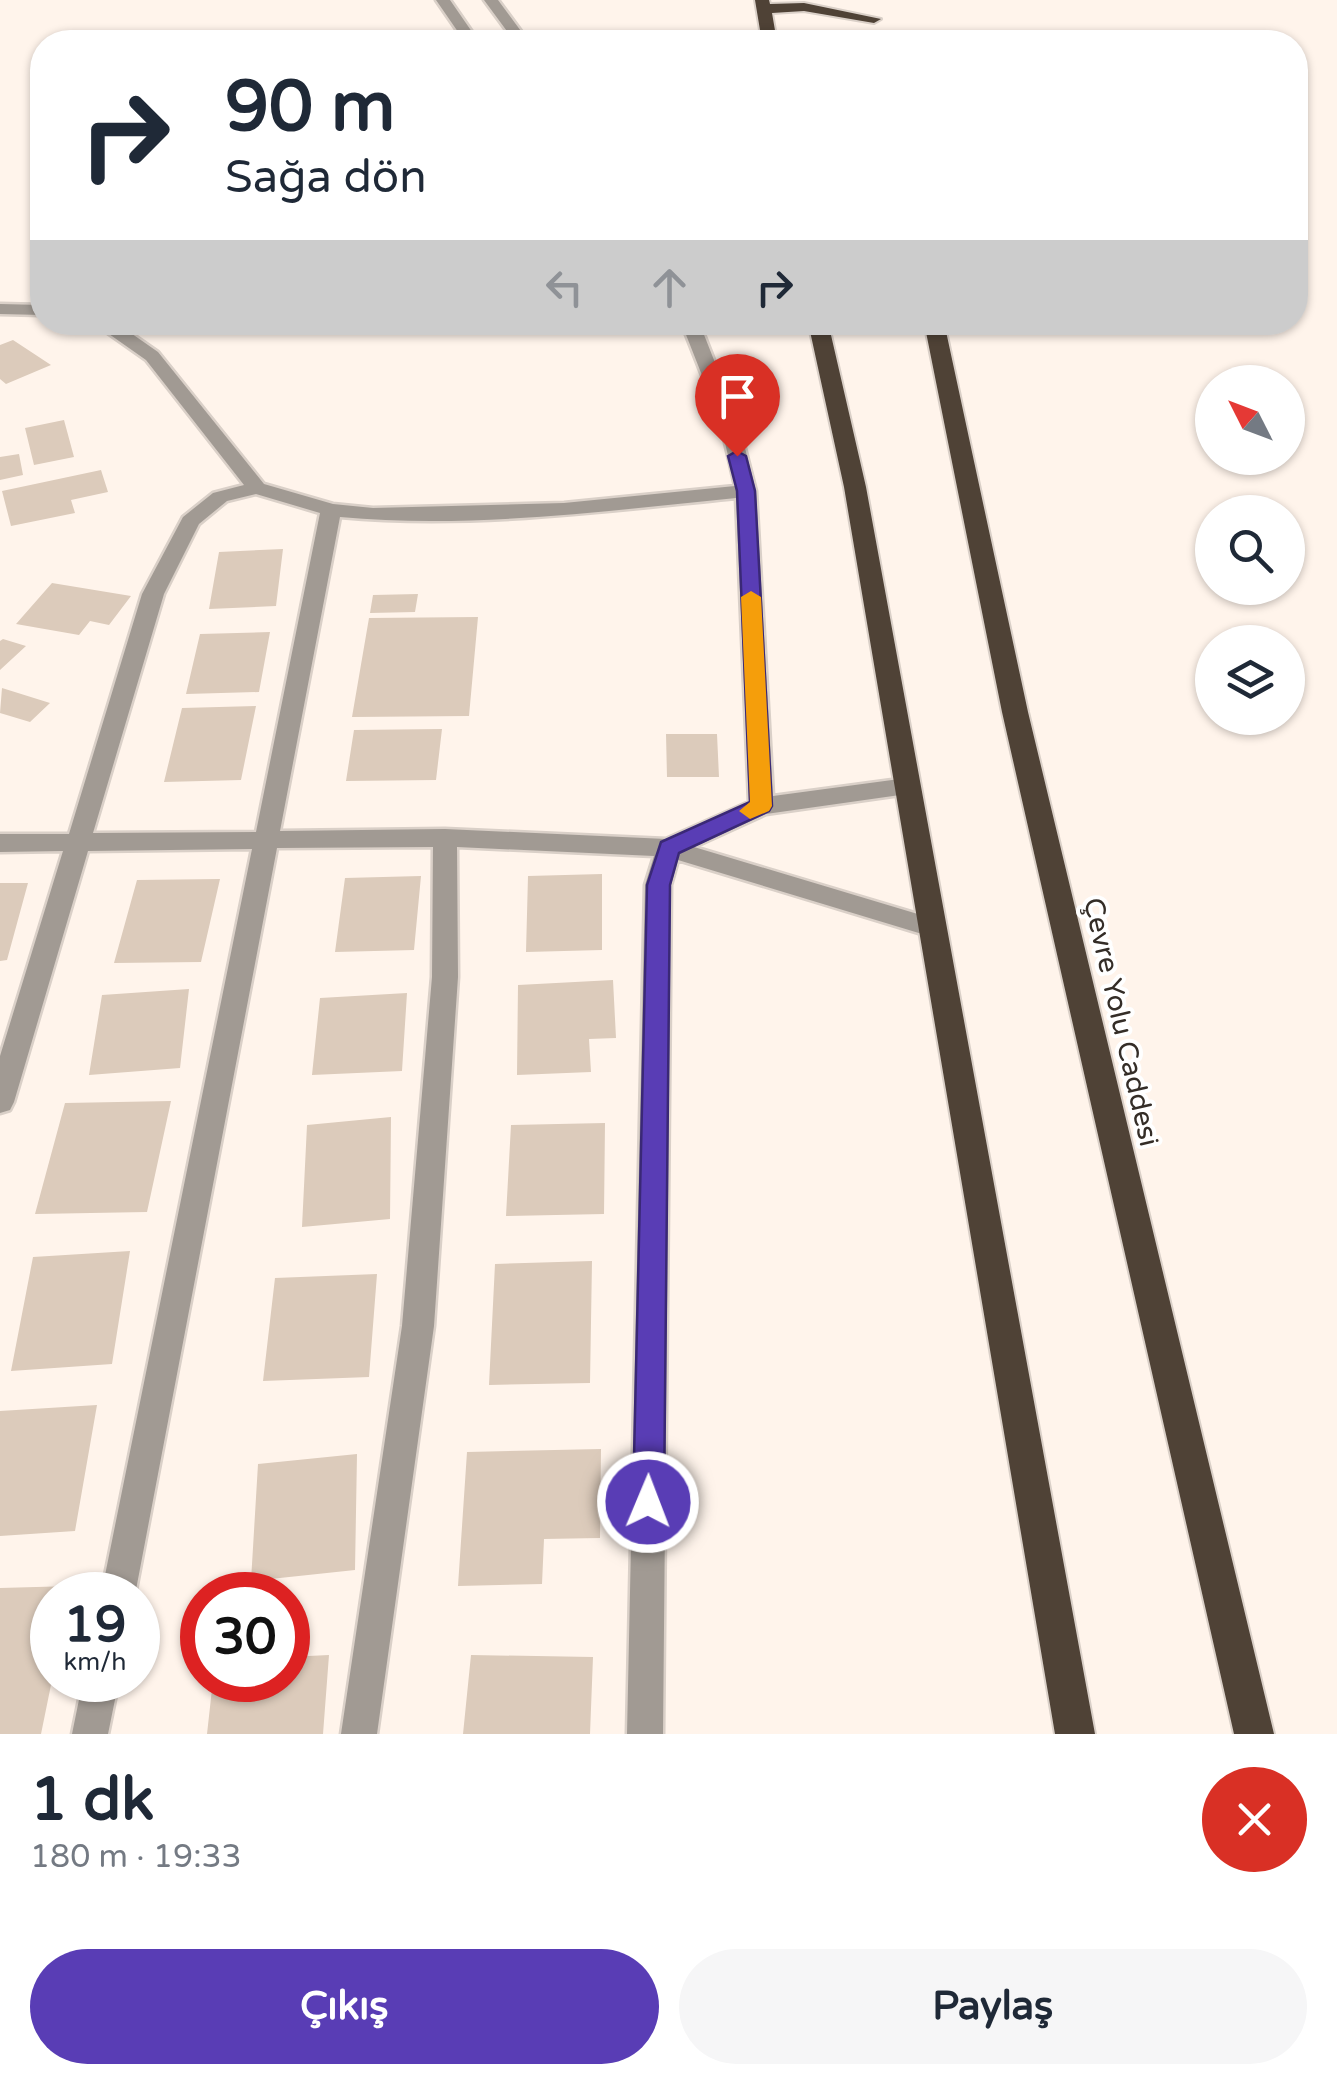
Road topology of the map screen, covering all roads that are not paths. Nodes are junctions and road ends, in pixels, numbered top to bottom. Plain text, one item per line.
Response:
1 (444, 0) edge
2 (491, 0) edge
3 (866, 0) edge
4 (762, 4) edge
5 (464, 30) edge
6 (513, 30) edge
7 (766, 30) edge
8 (0, 308) edge
9 (30, 309) edge
10 (125, 335) edge
11 (695, 335) edge
12 (821, 335) edge
13 (937, 335) edge
14 (257, 488) junction
15 (746, 491) junction
16 (331, 510) junction
17 (907, 786) junction
18 (761, 806) junction
19 (445, 838) junction
20 (76, 841) junction
21 (268, 841) junction
22 (0, 843) edge
23 (669, 848) junction
24 (932, 928) junction
25 (0, 1102) edge
26 (123, 1572) edge
27 (97, 1702) edge
28 (90, 1734) edge
29 (360, 1734) edge
30 (645, 1734) edge
31 (1075, 1734) edge
32 (1254, 1734) edge

1 - 5 street
2 - 6 street
3 - 4 highway
4 - 7 highway
8 - 9 street
10 - 14 street
11 - 15 street
12 - 17 highway
13 - 32 highway, Çevre Yolu Caddesi
14 - 16 street
14 - 20 street
15 - 16 street
15 - 18 street
16 - 21 street
17 - 18 street
17 - 24 highway
18 - 23 street
19 - 21 street
19 - 23 street
19 - 29 street
20 - 21 street
20 - 22 street
20 - 25 street
21 - 26 street
23 - 24 street
23 - 30 street
24 - 31 highway
27 - 28 street

